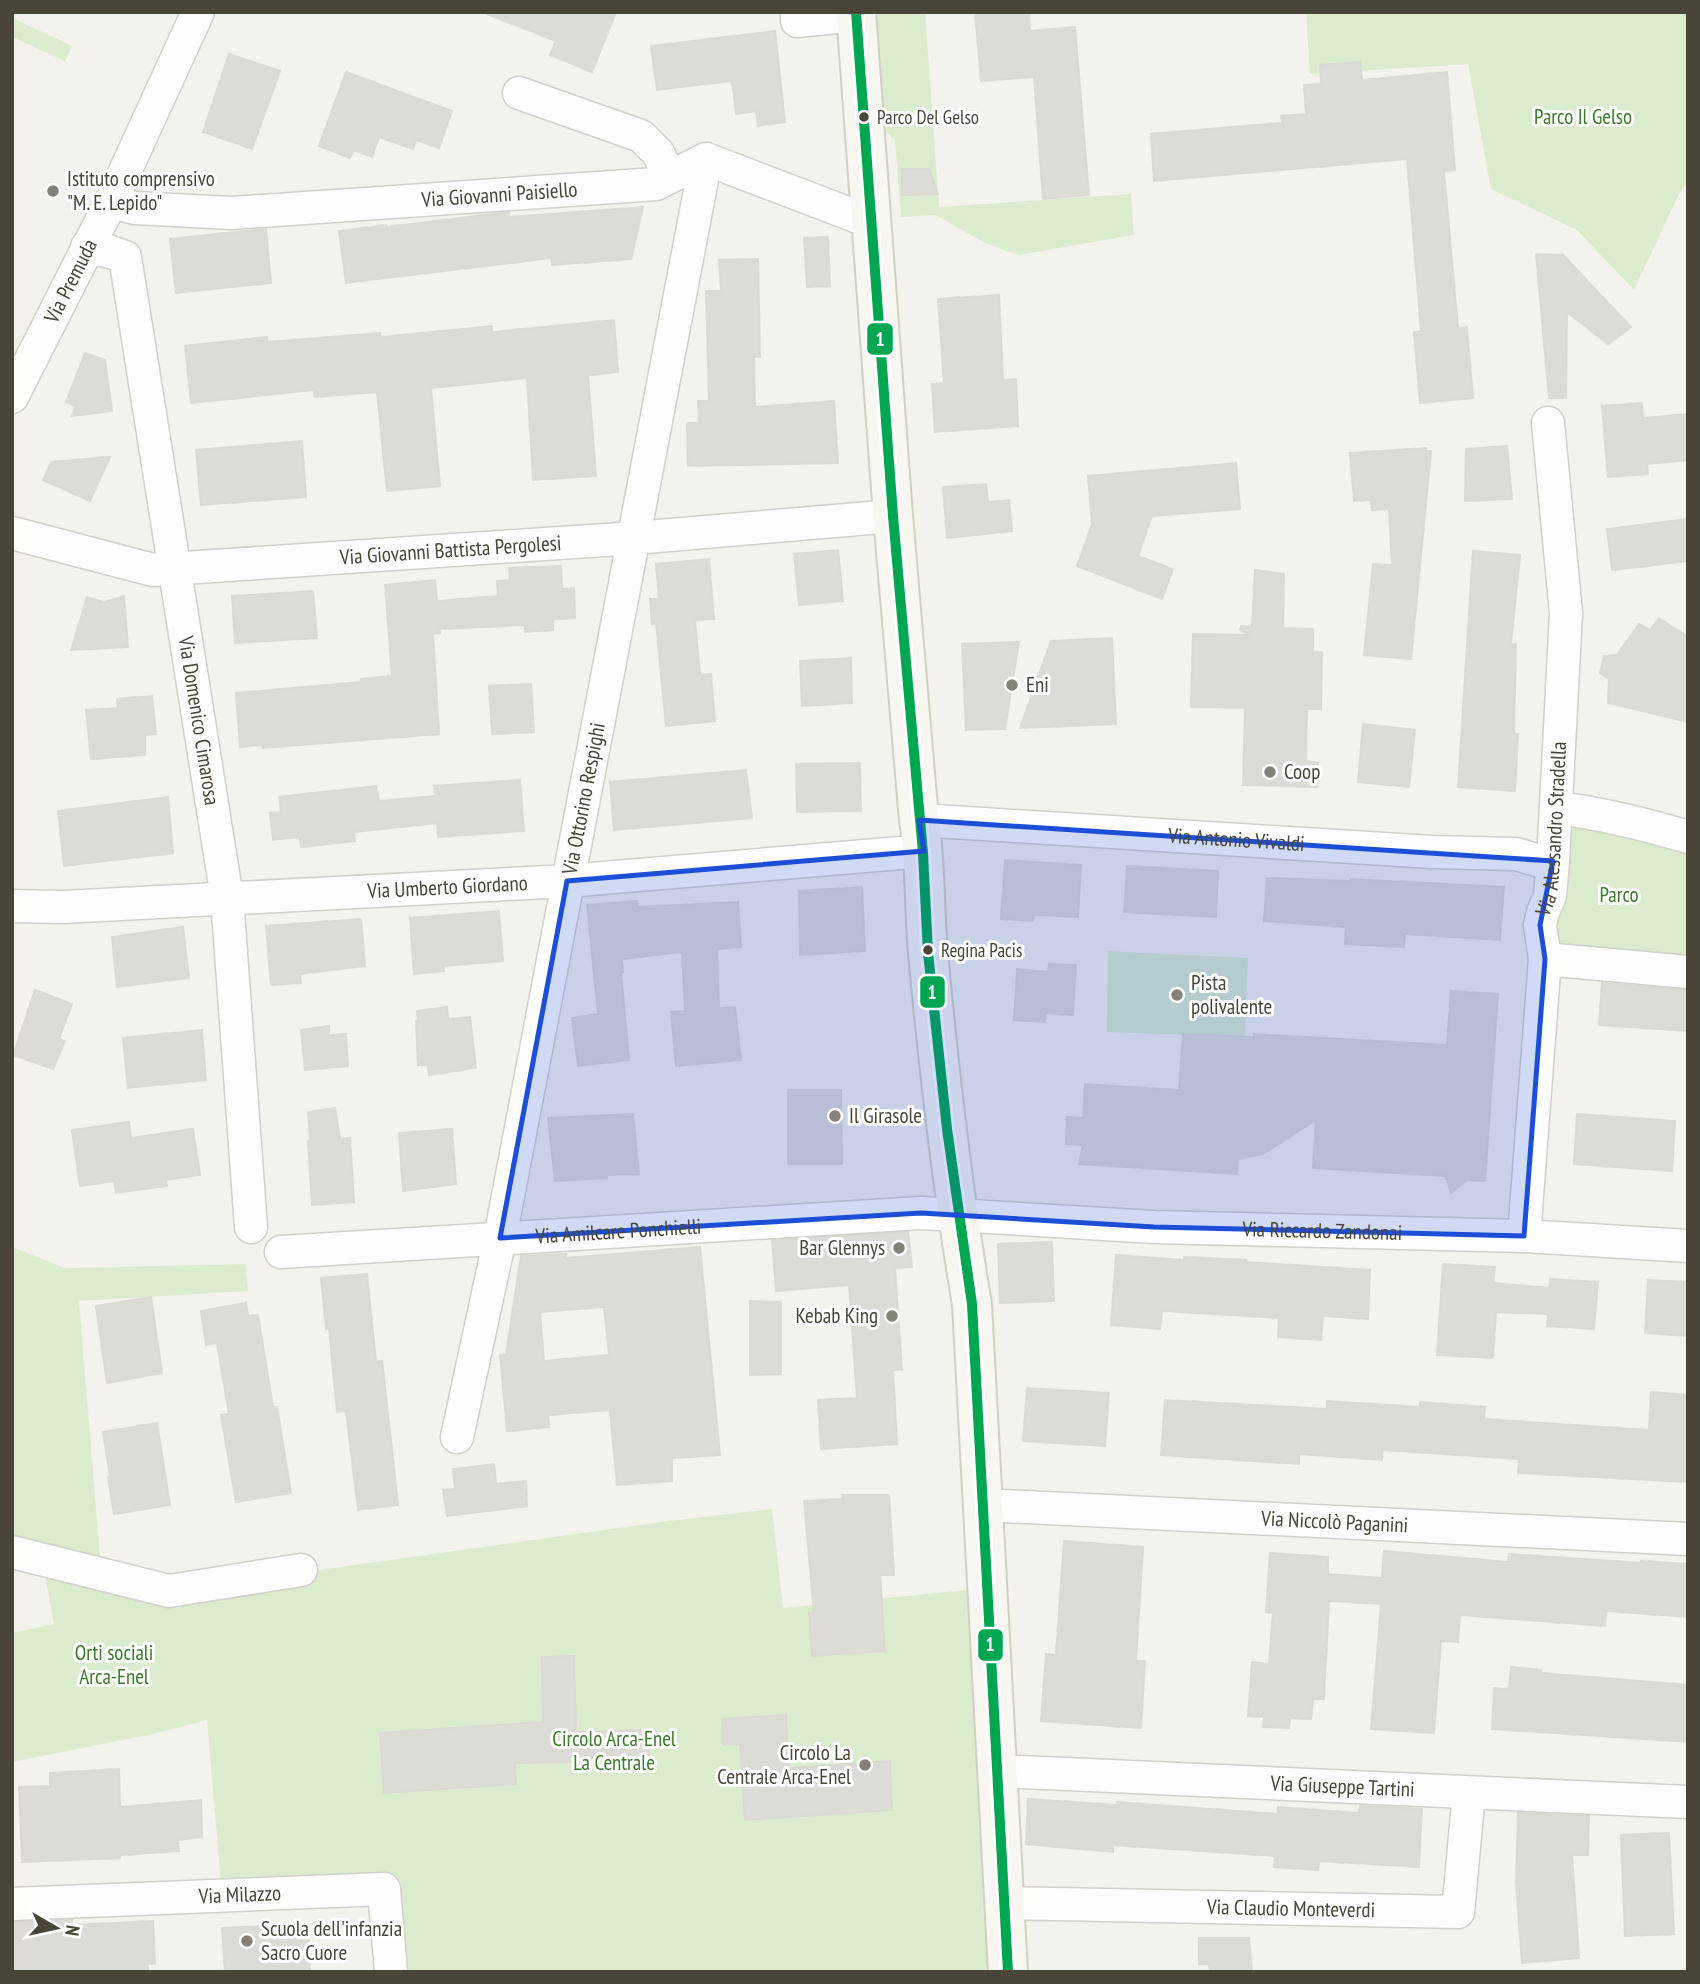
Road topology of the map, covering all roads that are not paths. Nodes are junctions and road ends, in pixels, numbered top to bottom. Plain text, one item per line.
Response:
1 (198, 12) edge
2 (797, 12) edge
3 (856, 13) edge
4 (519, 93) dead end
5 (706, 159) junction
6 (670, 177) junction
7 (111, 202) junction
8 (871, 222) junction
9 (87, 247) junction
10 (12, 397) edge
11 (1548, 422) dead end
12 (893, 516) junction
13 (12, 533) edge
14 (635, 538) junction
15 (176, 569) junction
16 (1556, 808) junction
17 (921, 835) junction
18 (1688, 836) edge
19 (1553, 860) junction
20 (567, 881) junction
21 (226, 898) junction
22 (12, 906) edge
23 (1545, 959) junction
24 (1688, 972) edge
25 (957, 1214) junction
26 (251, 1227) dead end
27 (1524, 1236) junction
28 (500, 1238) junction
29 (1688, 1246) edge
30 (281, 1252) dead end
31 (457, 1437) dead end
32 (982, 1505) junction
33 (1688, 1539) edge
34 (12, 1552) edge
35 (301, 1570) dead end
36 (997, 1771) junction
37 (1469, 1793) junction
38 (1688, 1802) edge
39 (1004, 1903) junction
40 (12, 1905) edge
41 (391, 1972) edge
42 (1008, 1972) edge

1 - 7 street, Via Premuda
2 - 3 street
3 - 8 main road
4 - 6 street
5 - 6 street, Via Giovanni Paisiello
5 - 8 street
5 - 14 street, Via Ottorino Respighi
6 - 7 street, Via Giovanni Paisiello
7 - 9 street, Via Premuda
8 - 12 main road
9 - 10 street, Via Premuda
9 - 15 street, Via Domenico Cimarosa
11 - 16 street, Via Alessandro Stradella
12 - 14 street, Via Giovanni Battista Pergolesi
12 - 17 main road
13 - 15 street, Via Giovanni Battista Pergolesi
14 - 15 street, Via Giovanni Battista Pergolesi
14 - 20 street, Via Ottorino Respighi
15 - 21 street, Via Domenico Cimarosa
16 - 18 street
16 - 19 street, Via Alessandro Stradella
17 - 19 street, Via Antonio Vivaldi
17 - 20 street, Via Umberto Giordano
17 - 25 main road
19 - 23 street, Via Alessandro Stradella
20 - 21 street, Via Umberto Giordano
20 - 28 street, Via Ottorino Respighi
21 - 22 street, Via Umberto Giordano
21 - 26 street, Via Domenico Cimarosa
23 - 24 street
23 - 27 street, Via Alessandro Stradella
25 - 27 street, Via Riccardo Zandonai
25 - 28 street, Via Amilcare Ponchielli
25 - 32 main road
27 - 29 street, Via Riccardo Zandonai
28 - 30 street, Via Amilcare Ponchielli
28 - 31 street, Via Ottorino Respighi
32 - 33 street, Via Niccolò Paganini
32 - 36 main road
34 - 35 street
36 - 37 street, Via Giuseppe Tartini
36 - 39 main road
37 - 38 street, Via Giuseppe Tartini
37 - 39 street, Via Claudio Monteverdi
39 - 42 main road
40 - 41 street, Via Milazzo

